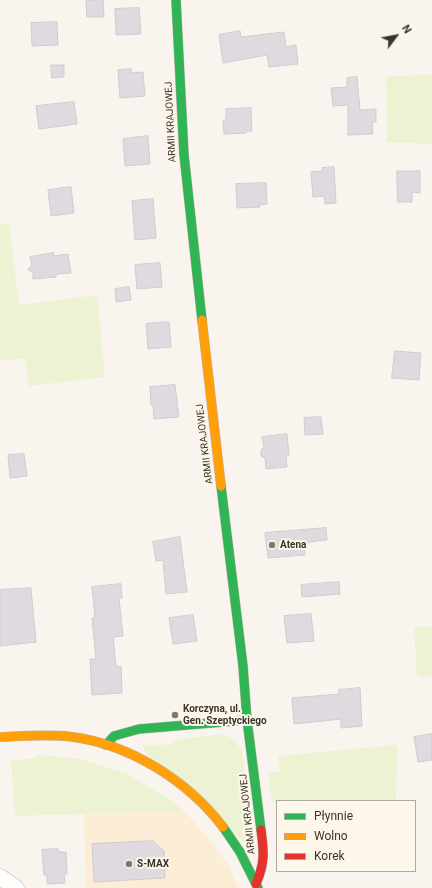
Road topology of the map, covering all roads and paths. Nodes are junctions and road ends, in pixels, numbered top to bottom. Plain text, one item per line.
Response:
1 (176, 0) edge
2 (247, 720) junction
3 (0, 737) edge
4 (106, 744) junction
5 (0, 876) edge
6 (257, 886) edge
7 (16, 888) edge

1 - 2 street, ARMII KRAJOWEJ
2 - 4 street
2 - 6 street, ARMII KRAJOWEJ
3 - 4 street
4 - 6 street
5 - 7 street

